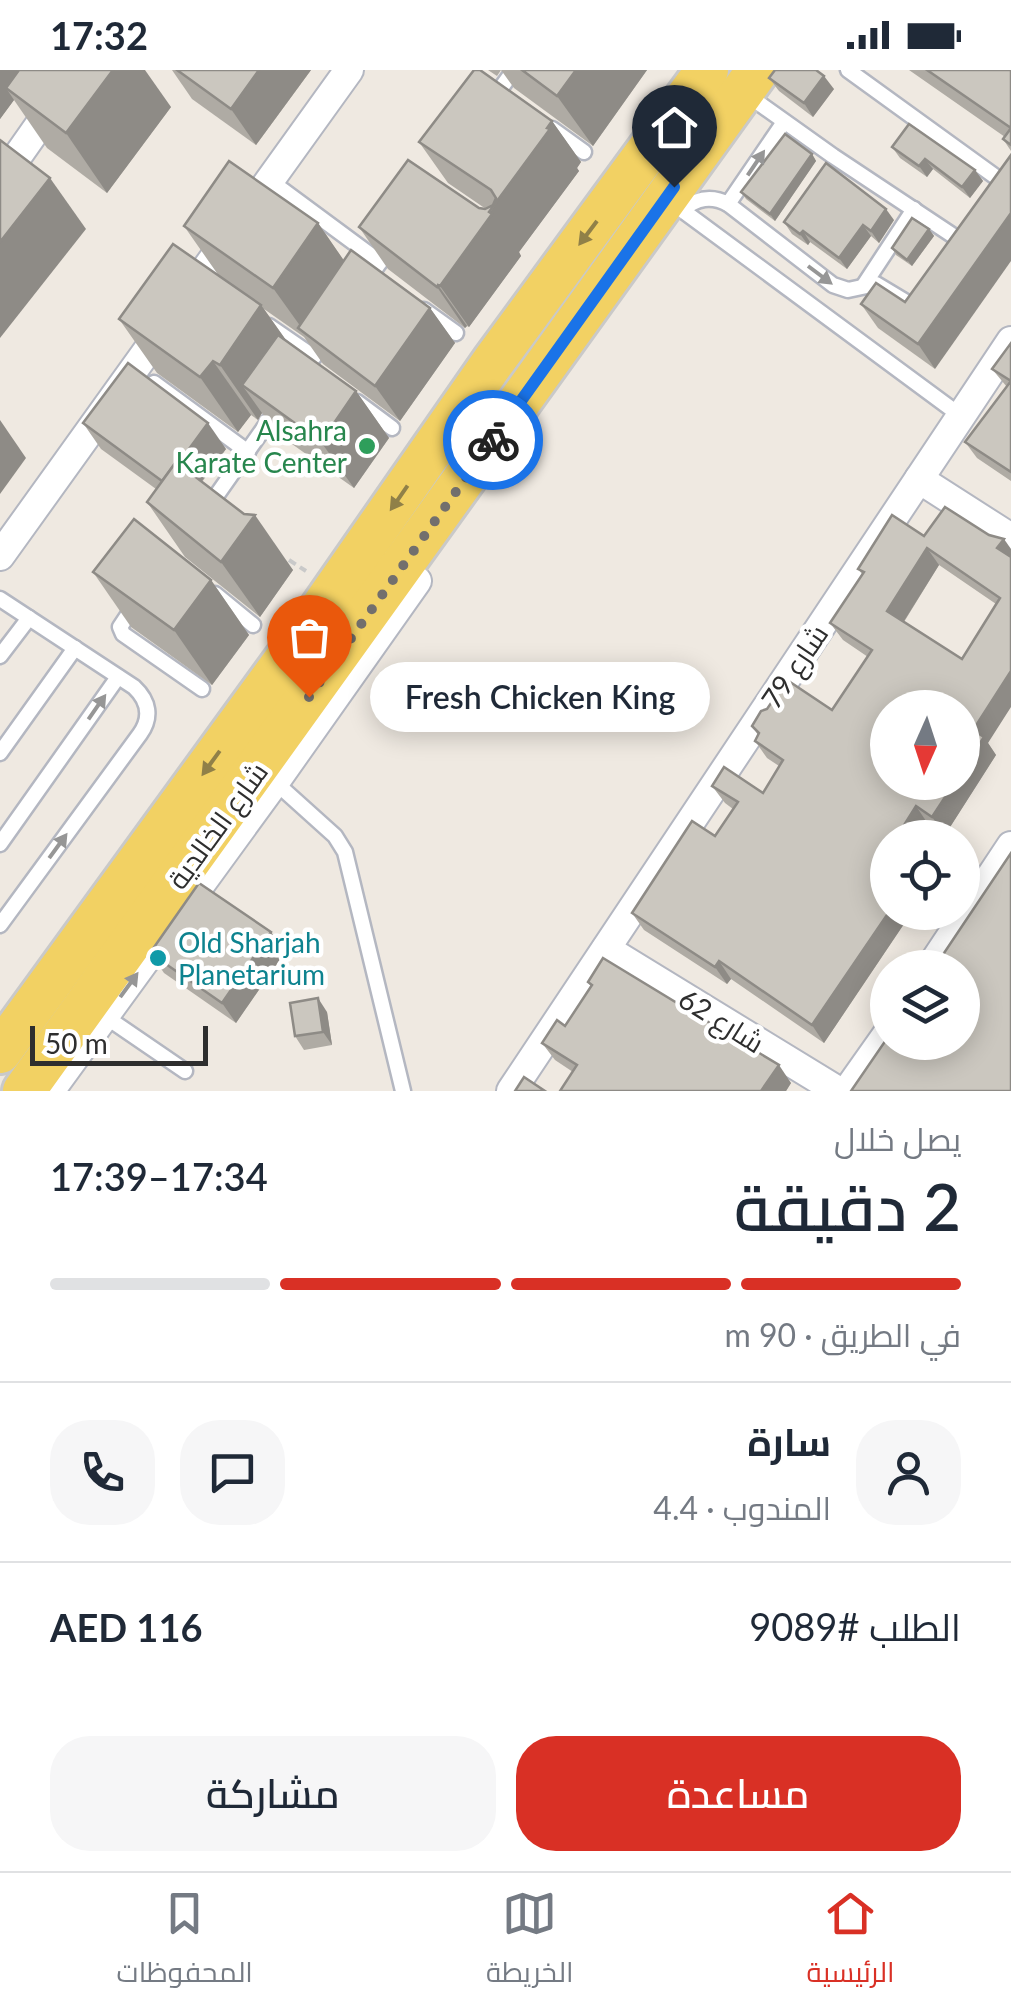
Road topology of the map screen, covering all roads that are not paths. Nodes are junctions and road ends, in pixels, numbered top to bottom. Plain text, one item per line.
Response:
1 (78, 70) edge
2 (349, 70) edge
3 (514, 70) edge
4 (849, 71) edge
5 (736, 77) edge
6 (484, 80) edge
7 (499, 91) junction
8 (514, 101) edge
9 (488, 107) edge
10 (542, 122) edge
11 (784, 122) junction
12 (584, 152) dead end
13 (833, 156) junction
14 (823, 170) edge
15 (269, 180) junction
16 (0, 181) edge
17 (1011, 188) edge
18 (728, 204) junction
19 (914, 209) junction
20 (682, 210) junction
21 (784, 226) edge
22 (398, 236) edge
23 (774, 240) junction
24 (954, 259) edge
25 (377, 266) junction
26 (387, 282) edge
27 (864, 285) junction
28 (929, 296) edge
29 (354, 300) edge
30 (415, 302) edge
31 (256, 317) edge
32 (456, 333) dead end
33 (1011, 340) edge
34 (324, 343) edge
35 (314, 357) junction
36 (322, 376) edge
37 (154, 382) edge
38 (288, 394) edge
39 (350, 397) edge
40 (961, 416) junction
41 (392, 428) dead end
42 (248, 452) junction
43 (919, 480) junction
44 (212, 502) junction
45 (227, 514) edge
46 (201, 516) edge
47 (1011, 538) edge
48 (0, 556) edge
49 (198, 581) edge
50 (141, 598) edge
51 (0, 599) edge
52 (29, 618) junction
53 (253, 625) dead end
54 (75, 648) junction
55 (0, 656) edge
56 (118, 677) junction
57 (202, 688) dead end
58 (0, 753) edge
59 (275, 782) junction
60 (0, 844) edge
61 (1011, 846) edge
62 (183, 889) junction
63 (0, 925) edge
64 (606, 948) junction
65 (942, 950) edge
66 (106, 1018) junction
67 (0, 1052) edge
68 (870, 1058) edge
69 (185, 1071) dead end
70 (24, 1091) edge
71 (50, 1091) edge
72 (403, 1091) edge
73 (511, 1091) edge
74 (838, 1091) edge
75 (847, 1091) edge

1 - 16 street
2 - 15 street
3 - 7 lane
4 - 17 lane
5 - 11 lane
5 - 62 main road, شارع الخالدية
5 -> 67 main road, شارع الخالدية
6 - 7 lane
7 - 8 lane
7 - 9 lane
10 - 12 lane
11 - 13 lane
18 -> 11 lane
13 - 14 lane
13 - 19 lane
15 - 25 lane
15 - 48 street
18 - 20 lane
18 - 23 lane
19 - 24 lane
19 - 27 lane
20 - 40 lane
20 - 59 street
21 - 23 lane
22 - 25 lane
23 -> 27 lane
25 - 26 lane
25 - 29 lane
27 - 28 lane
30 - 32 lane
31 - 35 lane
33 - 40 street, شارع 79
34 - 35 lane
35 - 36 lane
37 - 42 lane
38 - 42 lane
39 - 41 lane
40 - 43 street, شارع 79
42 - 44 lane
43 - 47 street
43 - 64 street, شارع 79
44 - 45 lane
44 - 46 lane
49 - 53 lane
50 - 57 lane
51 - 52 lane
52 - 54 lane
52 - 55 lane
54 - 56 lane
54 - 58 lane
60 -> 56 lane
63 -> 56 lane
59 - 62 street
59 - 72 lane
61 - 65 street
66 -> 62 street
62 - 70 main road, شارع الخالدية
64 - 73 street, شارع 79
64 - 74 street, شارع 62
66 - 69 lane
66 - 71 street
68 - 75 street

